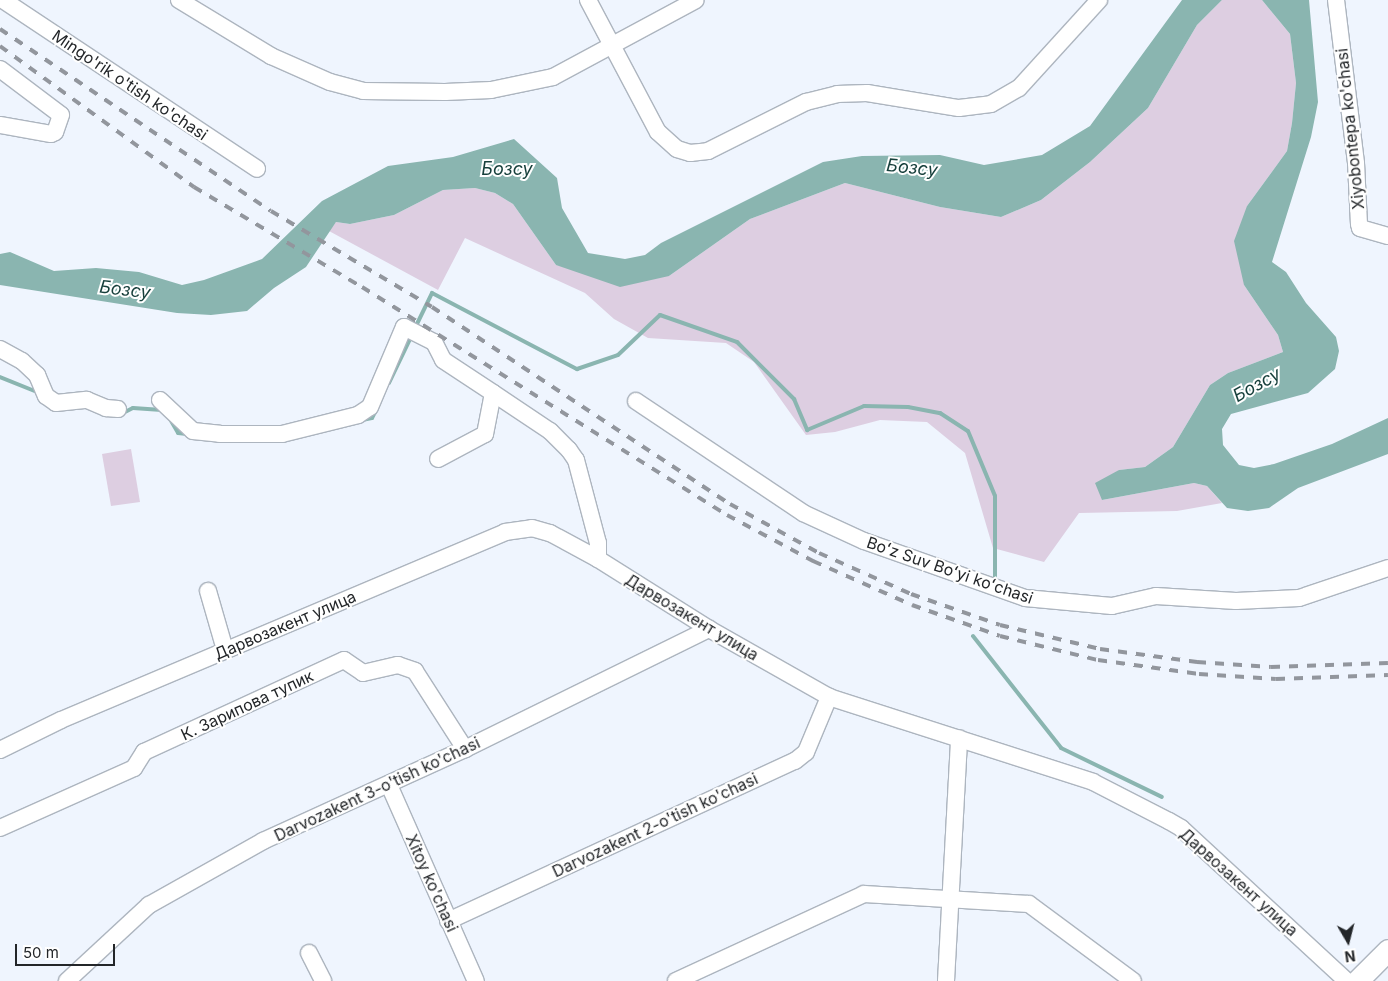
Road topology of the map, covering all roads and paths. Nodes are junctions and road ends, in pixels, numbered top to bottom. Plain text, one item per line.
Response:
1 (3, 0) edge
2 (179, 0) edge
3 (588, 0) edge
4 (696, 0) edge
5 (1099, 0) edge
6 (1336, 0) edge
7 (612, 46) junction
8 (0, 69) edge
9 (0, 125) edge
10 (258, 169) dead end
11 (1388, 236) edge
12 (0, 349) edge
13 (492, 393) junction
14 (160, 400) dead end
15 (636, 400) dead end
16 (118, 409) dead end
17 (438, 459) dead end
18 (598, 559) junction
19 (1388, 568) edge
20 (208, 591) dead end
21 (709, 630) junction
22 (225, 650) junction
23 (829, 697) junction
24 (960, 738) junction
25 (465, 749) junction
26 (0, 750) edge
27 (389, 785) junction
28 (0, 828) edge
29 (952, 899) junction
30 (448, 921) junction
31 (1388, 950) edge
32 (309, 953) dead end
33 (67, 981) edge
34 (323, 981) edge
35 (476, 981) edge
36 (676, 981) edge
37 (946, 981) edge
38 (1132, 981) edge
39 (1346, 981) edge
40 (1357, 981) edge

1 - 10 street, Mingo'rik o'tish ko'chasi
2 - 7 street
3 - 7 street
4 - 7 street
5 - 7 street
6 - 11 street, Xiyobontepa ko'chasi
8 - 9 street
12 - 16 street
13 - 14 street
13 - 17 street
13 - 18 street
15 - 19 street, Boʻz Suv Boʻyi koʻchasi
18 - 21 street, Дарвозакент улица
18 - 22 street, Дарвозакент улица
20 - 22 street
21 - 23 street, Дарвозакент улица
21 - 25 street, Darvozakent 3-o'tish ko'chasi
22 - 26 street, Дарвозакент улица
23 - 24 street, Дарвозакент улица
23 - 30 street, Darvozakent 2-o'tish ko'chasi
24 - 29 street
24 - 39 street, Дарвозакент улица
25 - 27 street, Darvozakent 3-o'tish ko'chasi
25 - 28 street, К. Зарипова тупик
27 - 30 street, Xitoy ko'chasi
27 - 33 street, Darvozakent 3-o'tish ko'chasi
29 - 36 street
29 - 37 street
29 - 38 street
30 - 35 street, Xitoy ko'chasi
31 - 40 main road
32 - 34 street

